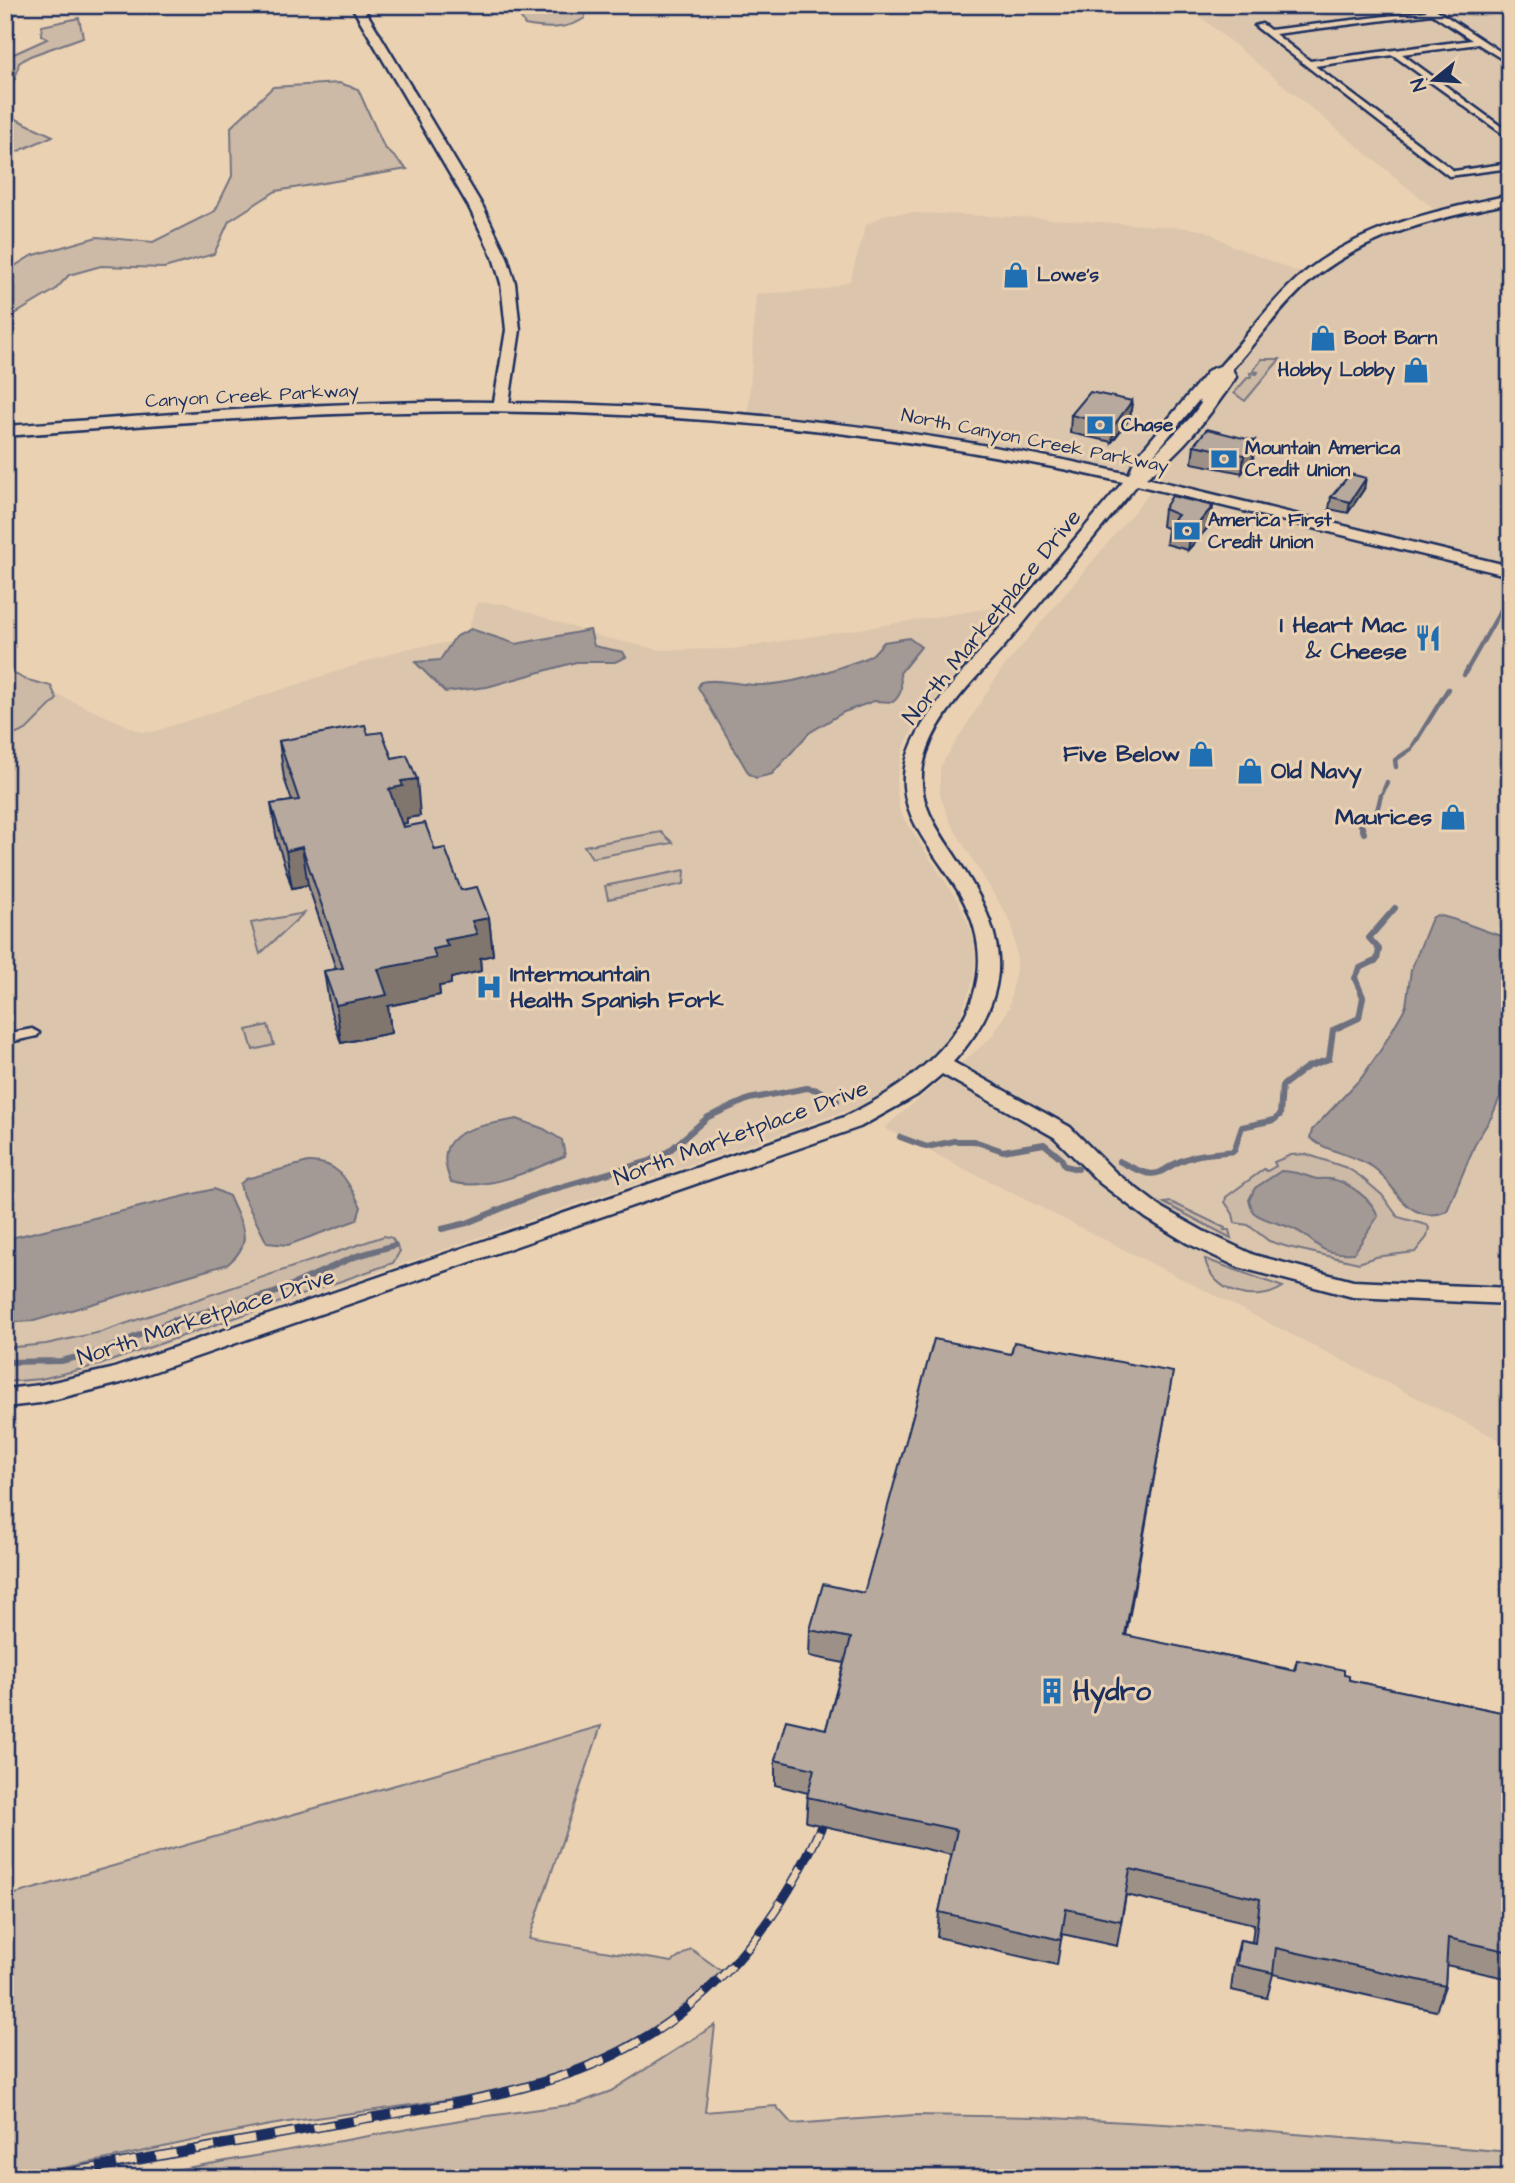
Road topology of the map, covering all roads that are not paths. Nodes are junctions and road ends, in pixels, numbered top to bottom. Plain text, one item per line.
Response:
1 (356, 5) edge
2 (1423, 5) edge
3 (1493, 5) edge
4 (1434, 12) junction
5 (1510, 16) edge
6 (1259, 26) dead end
7 (1268, 33) junction
8 (1478, 41) junction
9 (1395, 53) junction
10 (1510, 62) edge
11 (1309, 64) junction
12 (1510, 136) edge
13 (1510, 165) edge
14 (1510, 199) edge
15 (1225, 369) junction
16 (501, 407) junction
17 (5, 431) edge
18 (1134, 480) junction
19 (1510, 571) edge
20 (32, 1033) dead end
21 (5, 1039) edge
22 (942, 1065) junction
23 (1510, 1297) edge
24 (5, 1398) edge

1 - 16 street
2 - 4 street
3 - 5 street
4 - 7 street
4 - 8 street
6 - 7 street
7 - 11 street
8 - 9 street
8 - 10 street
9 - 11 street
9 - 12 street
11 - 13 street
14 - 15 street, North Marketplace Drive
15 - 18 street, North Marketplace Drive
15 - 18 street, North Marketplace Drive
16 - 17 street, Canyon Creek Parkway
16 - 18 street, North Canyon Creek Parkway
18 - 19 street, North Canyon Creek Parkway
18 - 22 street, North Marketplace Drive
20 - 21 street
22 - 23 street
22 - 24 street, North Marketplace Drive

